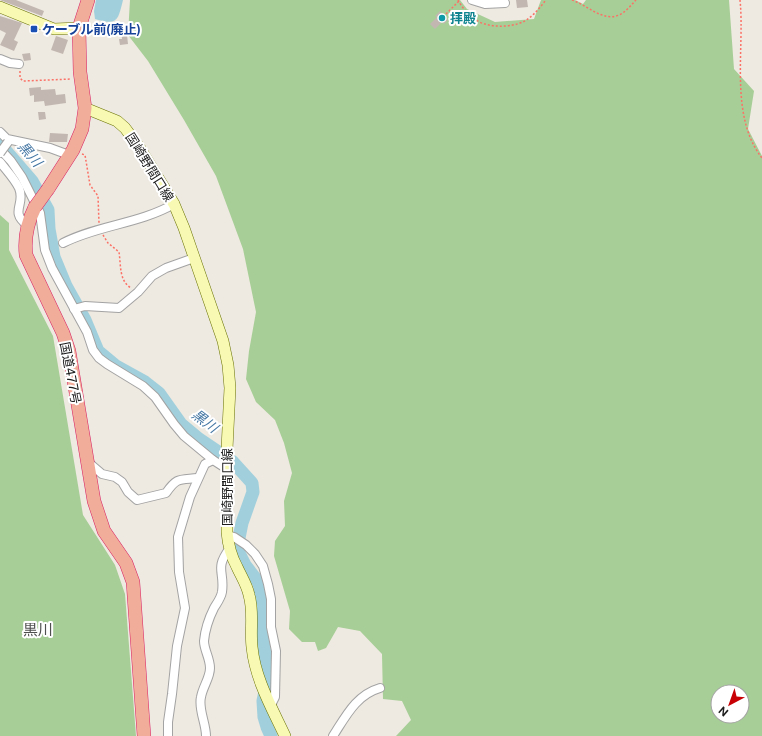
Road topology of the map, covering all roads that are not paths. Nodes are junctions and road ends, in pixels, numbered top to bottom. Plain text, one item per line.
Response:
1 (88, 0) edge
2 (472, 0) edge
3 (505, 3) dead end
4 (0, 7) edge
5 (79, 28) junction
6 (0, 59) edge
7 (19, 64) road end
8 (85, 108) junction
9 (0, 132) edge
10 (10, 141) junction
11 (0, 149) edge
12 (0, 153) edge
13 (69, 155) junction
14 (0, 162) edge
15 (174, 204) junction
16 (27, 225) junction
17 (63, 243) dead end
18 (194, 258) junction
19 (74, 309) junction
20 (213, 460) junction
21 (87, 461) junction
22 (227, 466) junction
23 (198, 478) junction
24 (231, 536) junction
25 (230, 548) junction
26 (380, 688) dead end
27 (271, 705) junction
28 (144, 736) edge
29 (168, 736) edge
30 (206, 736) edge
31 (285, 736) edge
32 (332, 736) edge

1 - 5 highway, 国道477号
2 - 3 street
4 - 5 main road
5 - 8 highway, 国道477号
6 - 7 street
8 - 13 highway, 国道477号
8 - 15 main road, 国崎野間口線
9 - 10 street
10 - 12 street, bridge
10 - 13 street
11 - 19 street
13 - 16 highway, 国道477号, bridge
14 - 16 street
15 - 17 street
15 - 18 main road, 国崎野間口線
16 - 21 highway, 国道477号
18 - 19 street
18 - 22 main road, 国崎野間口線
19 - 20 street
20 - 22 street
20 - 23 street
21 - 23 street
21 - 28 highway, 国道477号
22 - 24 main road, 国崎野間口線
23 - 29 street
24 - 25 main road, 国崎野間口線
24 - 27 street
25 - 27 main road, 国崎野間口線
25 - 30 street
26 - 32 street
27 - 31 main road, 国崎野間口線

